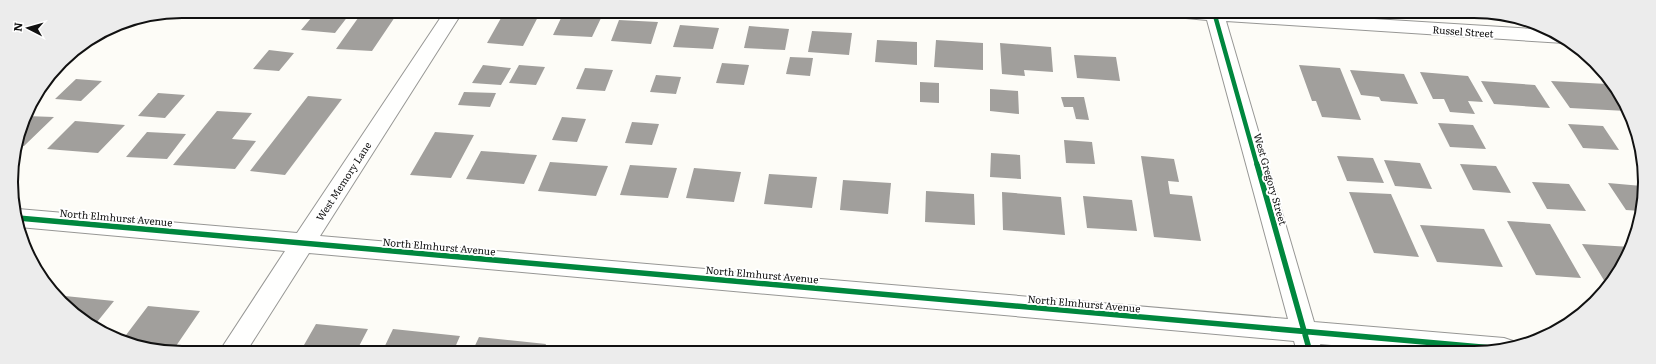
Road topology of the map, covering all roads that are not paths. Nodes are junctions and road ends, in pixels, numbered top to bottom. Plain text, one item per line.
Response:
1 (449, 18) edge
2 (1215, 18) edge
3 (1275, 18) edge
4 (1549, 36) edge
5 (22, 218) edge
6 (303, 243) junction
7 (1307, 342) edge
8 (236, 346) edge
9 (1420, 346) edge

1 - 6 street, West Memory Lane
2 - 7 street, West Gregory Street
3 - 4 street, Russel Street
5 - 6 street, North Elmhurst Avenue
6 - 7 street, North Elmhurst Avenue
6 - 8 street, West Memory Lane
7 - 9 street, North Elmhurst Avenue

